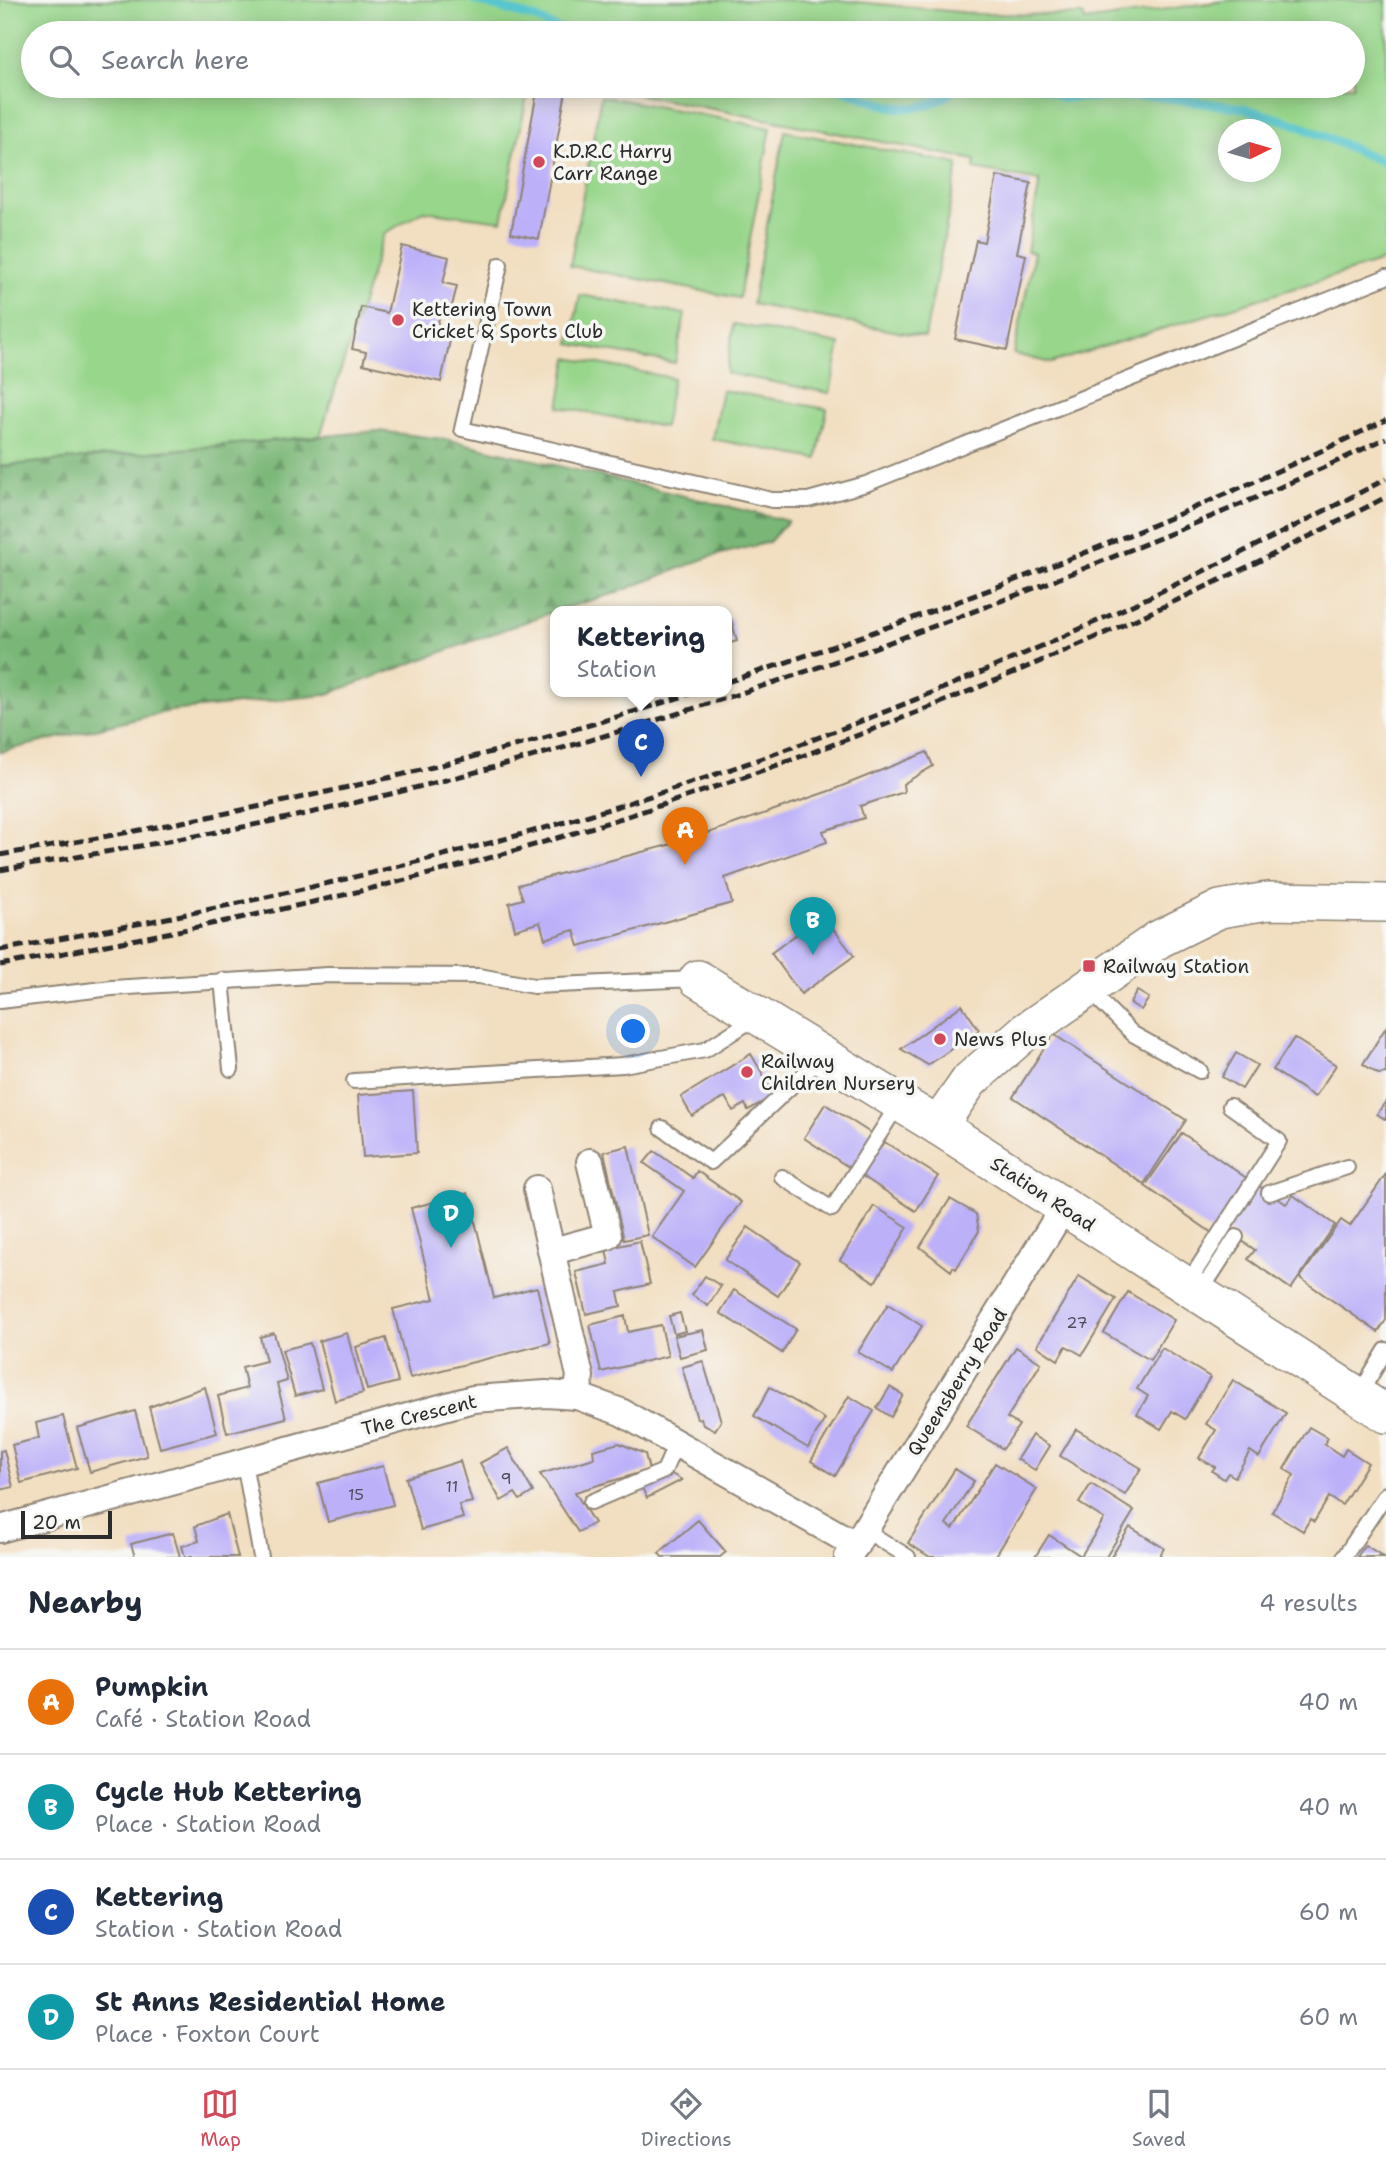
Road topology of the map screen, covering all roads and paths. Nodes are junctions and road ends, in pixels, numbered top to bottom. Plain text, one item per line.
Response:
1 (500, 265) dead end
2 (1386, 277) edge
3 (1386, 903) edge
4 (698, 979) joint
5 (222, 980) junction
6 (1086, 988) junction
7 (0, 1001) edge
8 (758, 1016) junction
9 (822, 1056) junction
10 (231, 1069) dead end
11 (1200, 1071) dead end
12 (354, 1081) dead end
13 (900, 1103) junction
14 (1230, 1105) dead end
15 (938, 1126) junction
16 (662, 1128) dead end
17 (590, 1162) dead end
18 (1347, 1167) dead end
19 (782, 1177) dead end
20 (537, 1189) dead end
21 (1269, 1193) dead end
22 (1064, 1207) junction
23 (1236, 1237) dead end
24 (553, 1251) junction
25 (1193, 1290) junction
26 (1386, 1350) edge
27 (577, 1396) junction
28 (1372, 1405) edge
29 (677, 1441) junction
30 (244, 1462) junction
31 (1386, 1494) edge
32 (591, 1502) dead end
33 (0, 1529) edge
34 (856, 1544) edge
35 (261, 1557) edge
36 (908, 1557) edge
37 (1344, 1557) edge

1 - 2 lane
3 - 6 main road
4 - 5 lane
4 - 8 main road, Station Road
5 - 7 lane
5 - 10 lane
6 - 11 lane
6 - 15 main road
8 - 9 main road, Station Road
8 - 12 lane
9 - 13 main road, Station Road
9 - 16 lane
13 - 15 main road, Station Road
13 - 19 lane
14 - 25 lane
15 - 22 main road, Station Road
17 - 24 street
18 - 21 lane
20 - 24 street
22 - 25 main road, Station Road
22 - 34 street, Queensberry Road
23 - 25 lane
24 - 27 street
25 - 28 main road, Station Road
26 - 28 lane
27 - 29 street, The Crescent
27 - 30 street, The Crescent
29 - 32 lane
29 - 34 street, The Crescent
30 - 33 street, The Crescent
30 - 35 lane
31 - 37 lane
34 - 36 lane

